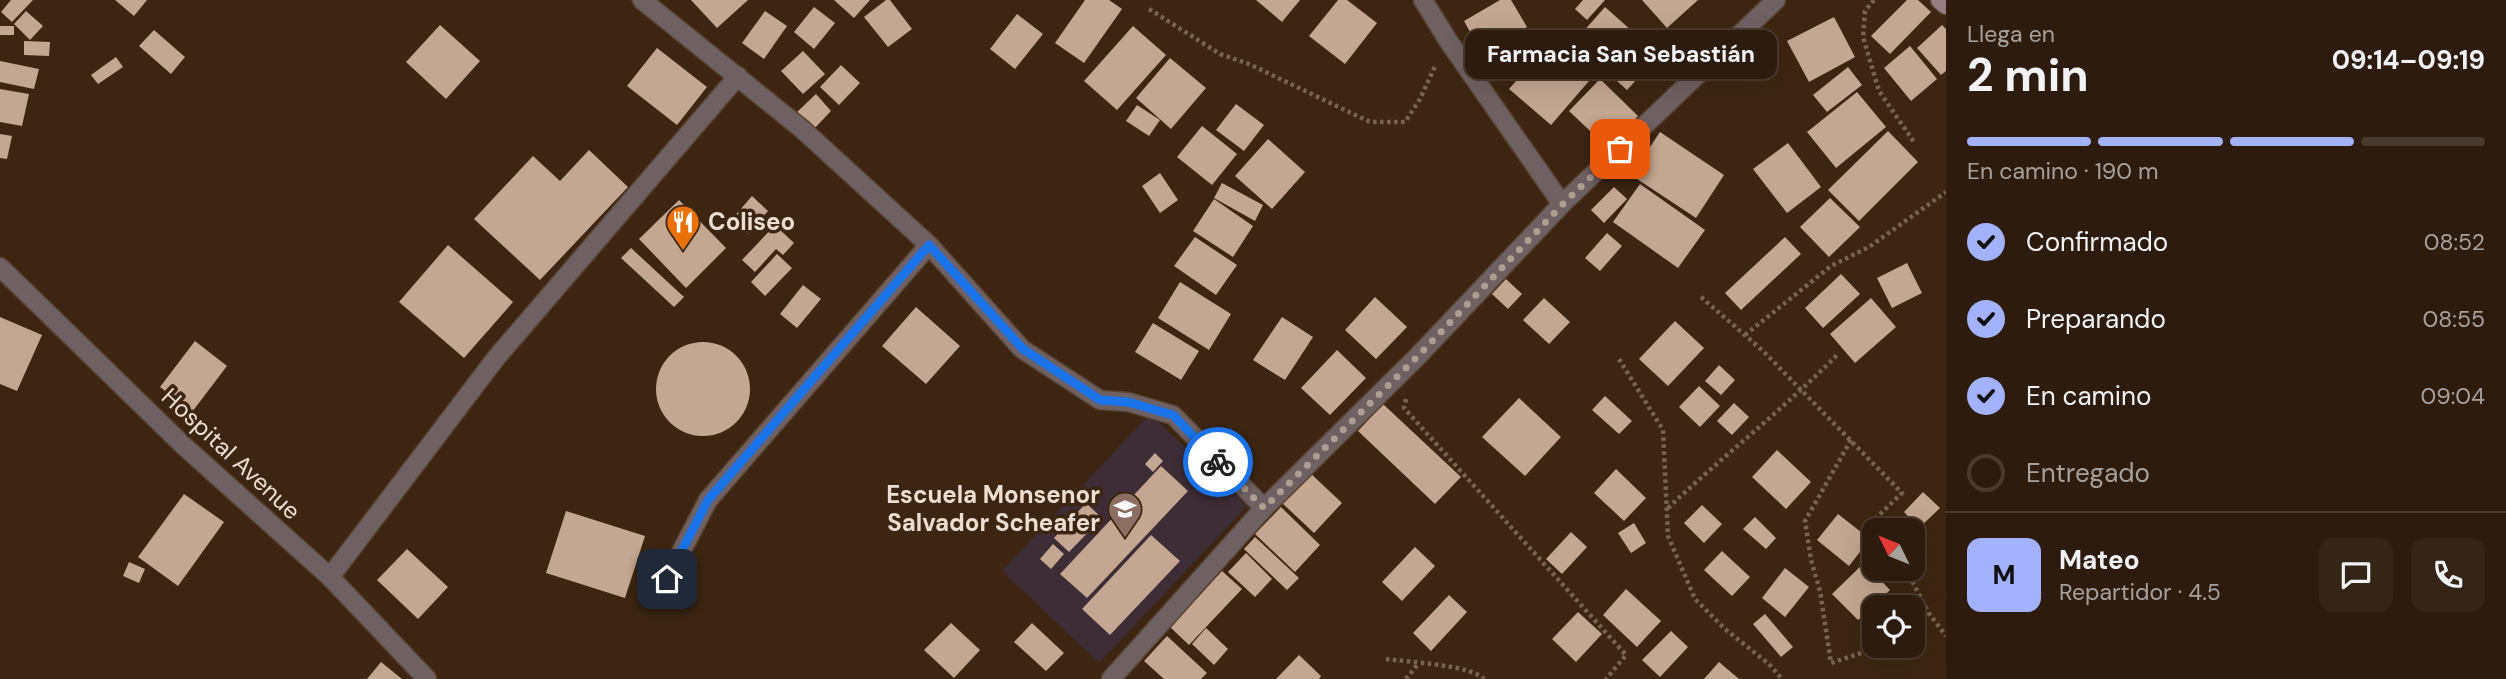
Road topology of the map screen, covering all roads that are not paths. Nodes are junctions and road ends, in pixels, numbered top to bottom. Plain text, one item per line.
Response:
1 (642, 0) edge
2 (1423, 0) edge
3 (1776, 0) edge
4 (1940, 0) edge
5 (1946, 5) edge
6 (738, 76) junction
7 (1562, 205) junction
8 (929, 245) junction
9 (0, 267) edge
10 (1264, 508) junction
11 (330, 577) junction
12 (667, 579) dead end
13 (427, 679) edge
14 (1111, 679) edge

1 - 6 street
2 - 7 street
3 - 7 street
4 - 5 street
6 - 8 street
6 - 11 street
7 - 10 street
8 - 10 street
8 - 12 street
9 - 11 street, Hospital Avenue
10 - 14 street
11 - 13 street, Hospital Avenue

